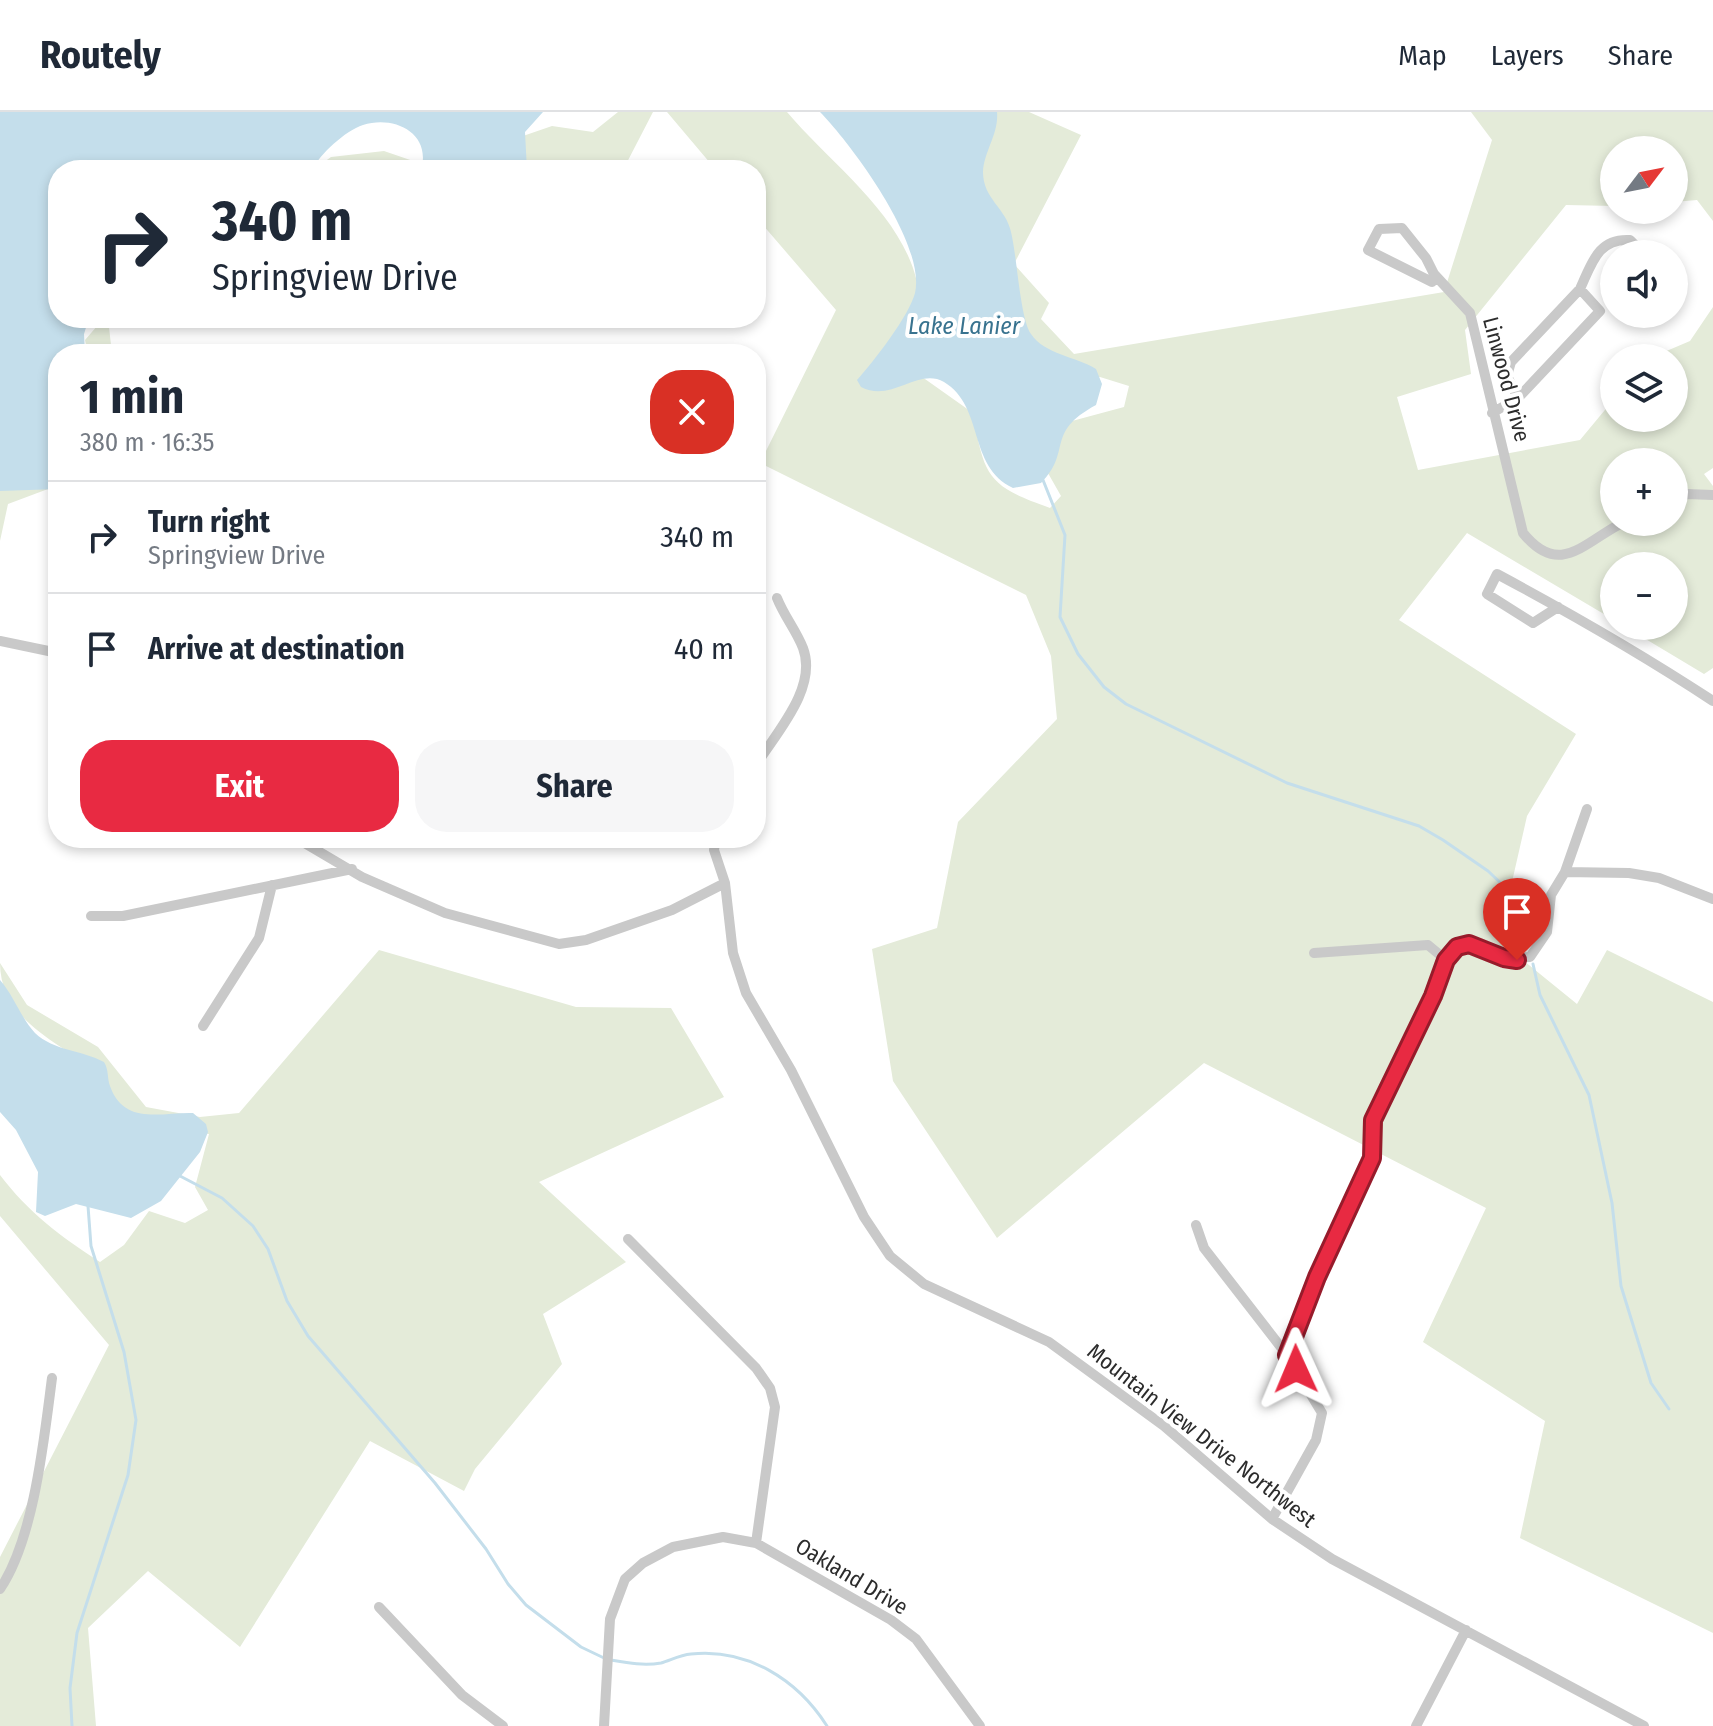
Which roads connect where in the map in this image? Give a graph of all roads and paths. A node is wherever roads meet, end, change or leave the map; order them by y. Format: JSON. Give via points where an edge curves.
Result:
{"nodes":[{"id":1,"x":1600,"y":249,"type":"edge"},
{"id":2,"x":1434,"y":274,"type":"junction"},
{"id":3,"x":1580,"y":289,"type":"junction"},
{"id":4,"x":1518,"y":398,"type":"junction"},
{"id":5,"x":1492,"y":413,"type":"junction"},
{"id":6,"x":1688,"y":494,"type":"edge"},
{"id":7,"x":1713,"y":495,"type":"edge"},
{"id":8,"x":1600,"y":534,"type":"edge"},
{"id":9,"x":777,"y":598,"type":"dead end"},
{"id":10,"x":1558,"y":607,"type":"junction"},
{"id":11,"x":0,"y":641,"type":"edge"},
{"id":12,"x":48,"y":651,"type":"edge"},
{"id":13,"x":1713,"y":701,"type":"edge"},
{"id":14,"x":766,"y":749,"type":"edge"},
{"id":15,"x":1587,"y":809,"type":"dead end"},
{"id":16,"x":314,"y":848,"type":"edge"},
{"id":17,"x":714,"y":848,"type":"edge"},
{"id":18,"x":352,"y":869,"type":"junction"},
{"id":19,"x":1565,"y":872,"type":"junction"},
{"id":20,"x":725,"y":883,"type":"junction"},
{"id":21,"x":272,"y":885,"type":"junction"},
{"id":22,"x":1713,"y":899,"type":"edge"},
{"id":23,"x":91,"y":916,"type":"dead end"},
{"id":24,"x":1314,"y":953,"type":"dead end"},
{"id":25,"x":1446,"y":960,"type":"junction"},
{"id":26,"x":203,"y":1026,"type":"dead end"},
{"id":27,"x":1196,"y":1225,"type":"dead end"},
{"id":28,"x":628,"y":1239,"type":"dead end"},
{"id":29,"x":1287,"y":1355,"type":"junction"},
{"id":30,"x":52,"y":1378,"type":"dead end"},
{"id":31,"x":1272,"y":1519,"type":"junction"},
{"id":32,"x":756,"y":1543,"type":"junction"},
{"id":33,"x":0,"y":1589,"type":"edge"},
{"id":34,"x":379,"y":1607,"type":"dead end"},
{"id":35,"x":1466,"y":1630,"type":"junction"},
{"id":36,"x":503,"y":1726,"type":"edge"},
{"id":37,"x":604,"y":1726,"type":"edge"},
{"id":38,"x":980,"y":1726,"type":"edge"},
{"id":39,"x":1416,"y":1726,"type":"edge"},
{"id":40,"x":1644,"y":1726,"type":"edge"}],
"edges":[{"from":1,"to":3,"type":"street"},
{"from":2,"to":2,"type":"street","name":"Linwood Drive","via":[[1402,228],[1379,229],[1368,250],[1432,282]]},
{"from":2,"to":5,"type":"street","name":"Linwood Drive","via":[[1470,313]]},
{"from":3,"to":4,"type":"street","via":[[1511,362],[1507,376]]},
{"from":3,"to":4,"type":"street","via":[[1600,311]]},
{"from":4,"to":5,"type":"street"},
{"from":5,"to":8,"type":"street","name":"Linwood Drive","via":[[1523,533],[1536,549],[1554,556],[1574,554]]},
{"from":6,"to":7,"type":"street"},
{"from":9,"to":14,"type":"street","via":[[804,651],[805,668],[794,706]]},
{"from":10,"to":10,"type":"street","via":[[1497,574],[1487,594],[1533,623]]},
{"from":10,"to":13,"type":"street"},
{"from":11,"to":12,"type":"street"},
{"from":15,"to":19,"type":"street"},
{"from":16,"to":18,"type":"street"},
{"from":17,"to":20,"type":"street","name":"Mountain View Drive Northwest"},
{"from":18,"to":20,"type":"street","via":[[445,913],[559,944],[672,910]]},
{"from":18,"to":21,"type":"street"},
{"from":19,"to":22,"type":"street","via":[[1644,875]]},
{"from":19,"to":25,"type":"street","via":[[1551,895],[1547,932],[1530,957],[1504,958],[1469,944],[1457,947]]},
{"from":20,"to":31,"type":"street","name":"Mountain View Drive Northwest","via":[[733,953],[746,993],[864,1217],[890,1256],[924,1284],[1049,1342],[1164,1426]]},
{"from":21,"to":23,"type":"street","via":[[123,916]]},
{"from":21,"to":26,"type":"street","via":[[259,938]]},
{"from":24,"to":25,"type":"street","via":[[1428,945]]},
{"from":25,"to":29,"type":"street","via":[[1373,1120],[1372,1158]]},
{"from":27,"to":29,"type":"street","via":[[1204,1248]]},
{"from":28,"to":32,"type":"street","via":[[770,1388],[775,1407]]},
{"from":29,"to":31,"type":"street","via":[[1322,1413],[1316,1440]]},
{"from":30,"to":33,"type":"street","via":[[24,1528]]},
{"from":31,"to":35,"type":"street","name":"Mountain View Drive Northwest","via":[[1332,1559]]},
{"from":32,"to":37,"type":"street","via":[[698,1539],[643,1563],[625,1579],[610,1619]]},
{"from":32,"to":38,"type":"street","name":"Oakland Drive","via":[[916,1639]]},
{"from":34,"to":36,"type":"street","via":[[450,1684]]},
{"from":35,"to":39,"type":"street"},
{"from":35,"to":40,"type":"street","name":"Mountain View Drive Northwest"}]}
